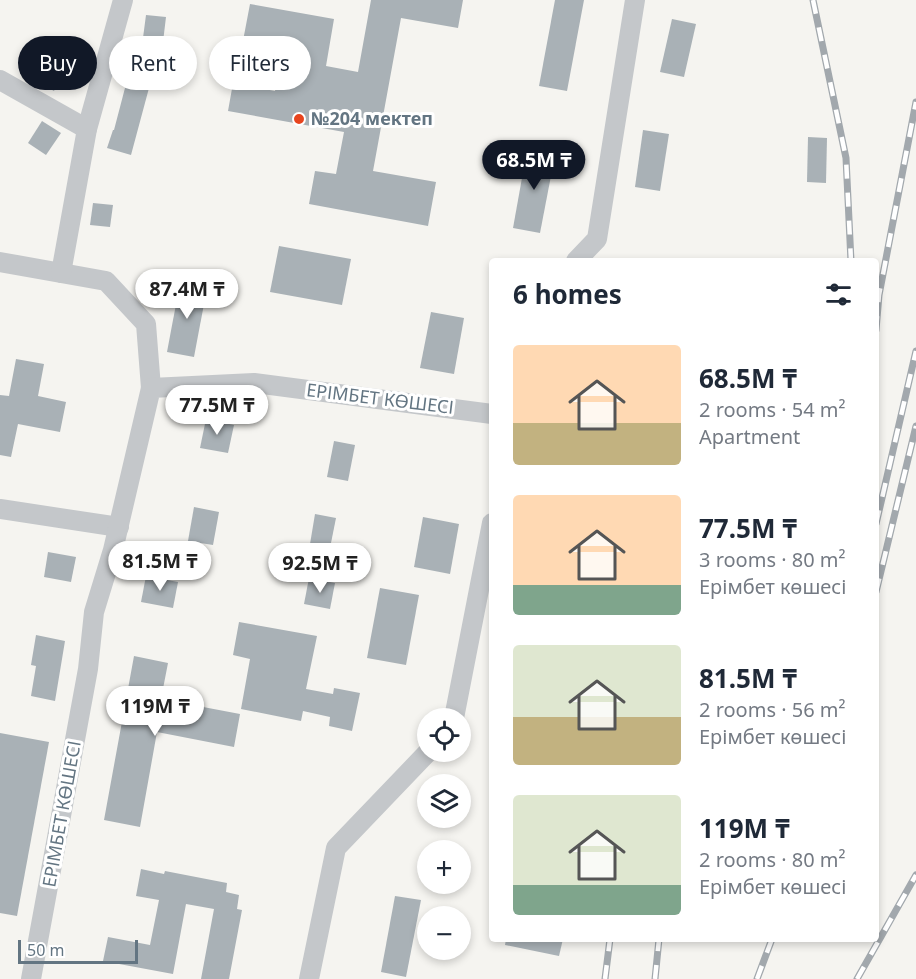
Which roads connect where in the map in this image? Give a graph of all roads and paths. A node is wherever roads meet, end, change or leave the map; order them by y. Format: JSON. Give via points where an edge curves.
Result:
{"nodes":[{"id":1,"x":123,"y":0,"type":"edge"},
{"id":2,"x":635,"y":0,"type":"edge"},
{"id":3,"x":0,"y":80,"type":"edge"},
{"id":4,"x":87,"y":129,"type":"junction"},
{"id":5,"x":579,"y":258,"type":"edge"},
{"id":6,"x":0,"y":262,"type":"edge"},
{"id":7,"x":61,"y":273,"type":"junction"},
{"id":8,"x":151,"y":388,"type":"junction"},
{"id":9,"x":489,"y":414,"type":"edge"},
{"id":10,"x":0,"y":509,"type":"edge"},
{"id":11,"x":119,"y":527,"type":"junction"},
{"id":12,"x":489,"y":538,"type":"edge"},
{"id":13,"x":456,"y":708,"type":"edge"},
{"id":14,"x":418,"y":762,"type":"edge"},
{"id":15,"x":31,"y":979,"type":"edge"},
{"id":16,"x":309,"y":979,"type":"edge"}],
"edges":[{"from":1,"to":4,"type":"street"},
{"from":2,"to":5,"type":"street","via":[[597,238]]},
{"from":3,"to":4,"type":"street"},
{"from":4,"to":7,"type":"street"},
{"from":6,"to":7,"type":"street"},
{"from":7,"to":8,"type":"street","via":[[106,280],[146,324]]},
{"from":8,"to":9,"type":"street","name":"ЕРІМБЕТ КӨШЕСІ","via":[[254,383]]},
{"from":8,"to":11,"type":"street","name":"ЕРІМБЕТ КӨШЕСІ"},
{"from":10,"to":11,"type":"street"},
{"from":11,"to":15,"type":"street","name":"ЕРІМБЕТ КӨШЕСІ","via":[[94,612],[88,669]]},
{"from":12,"to":13,"type":"street"},
{"from":14,"to":16,"type":"street","via":[[336,848]]}]}
